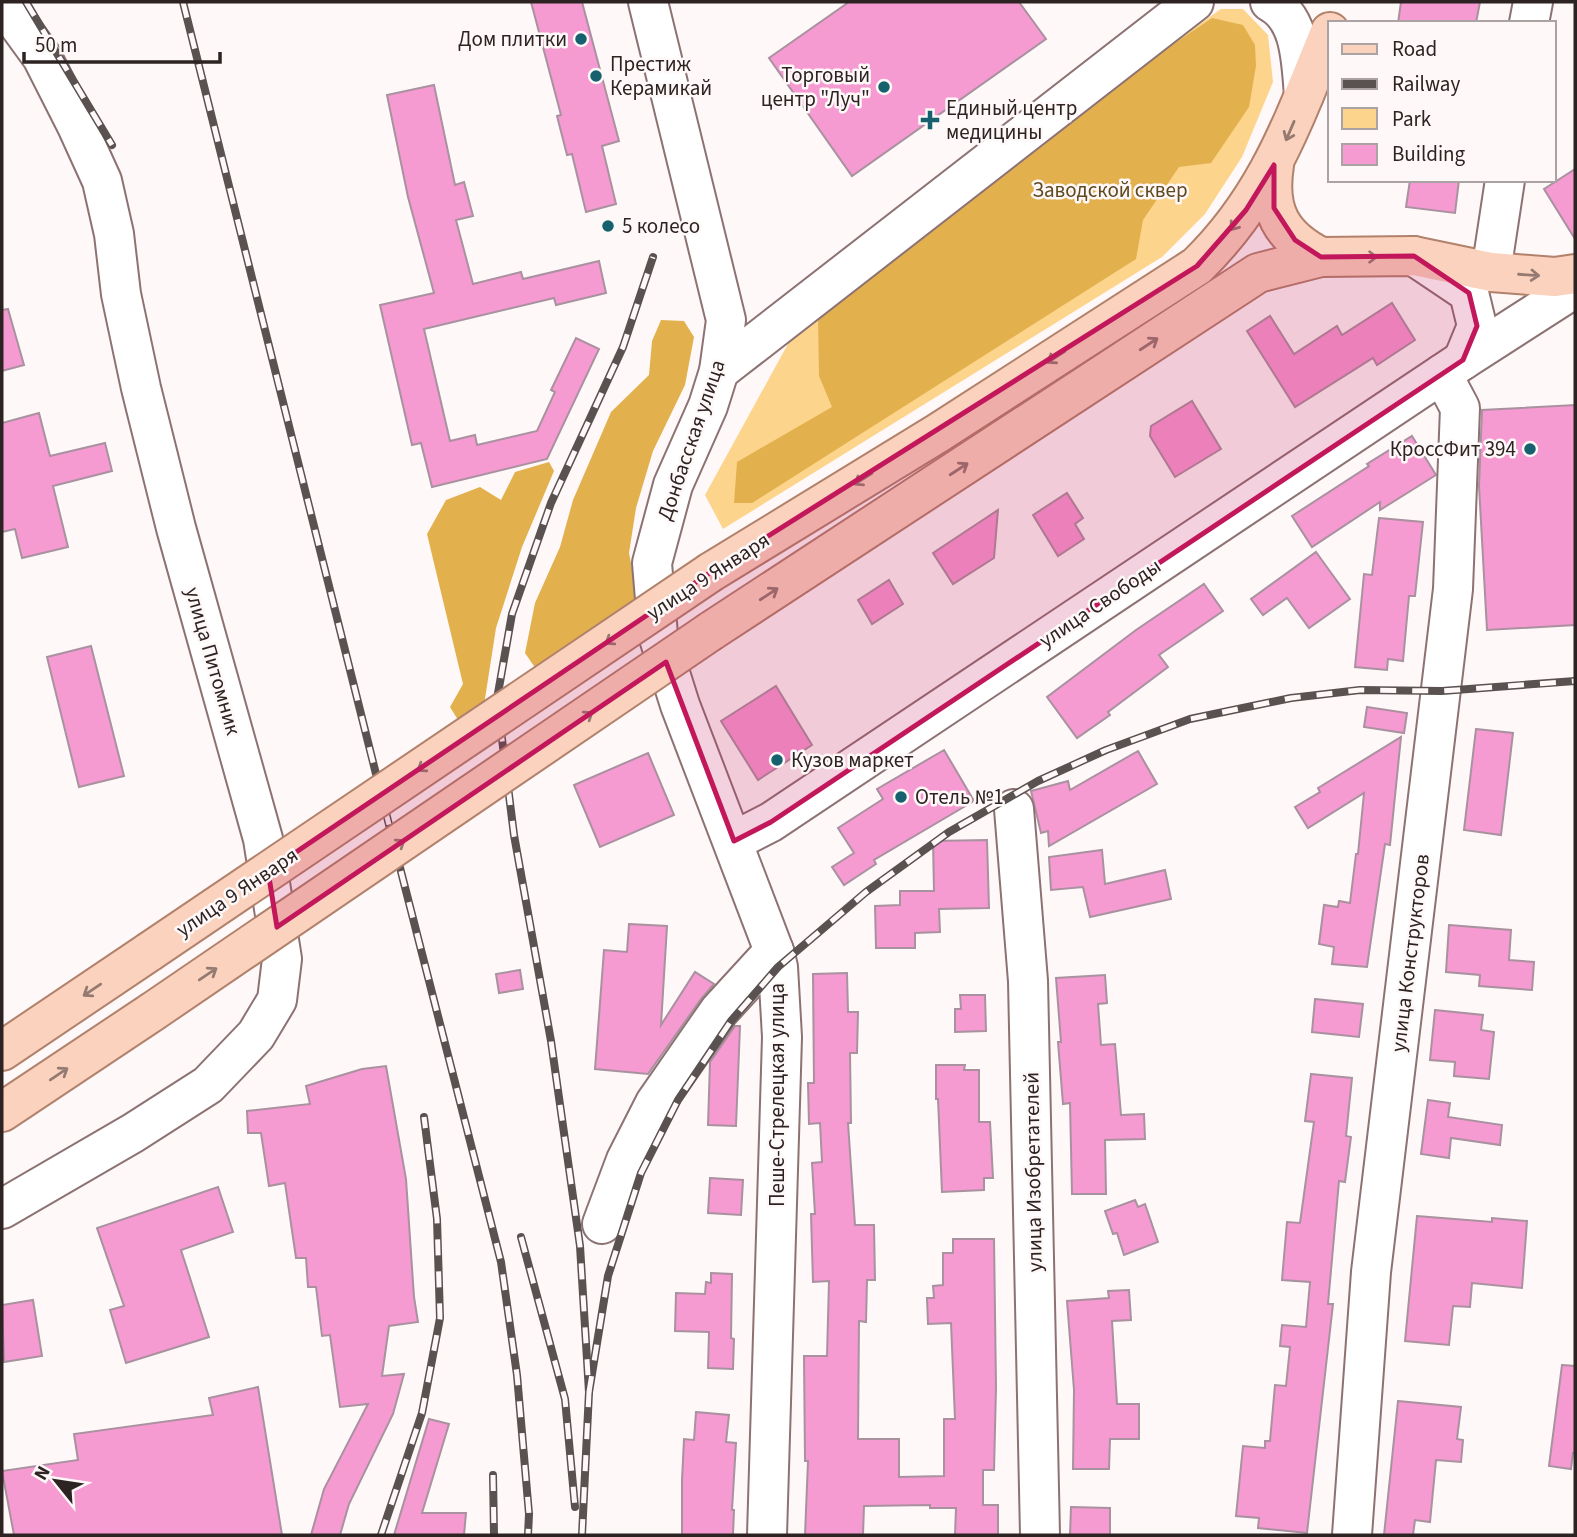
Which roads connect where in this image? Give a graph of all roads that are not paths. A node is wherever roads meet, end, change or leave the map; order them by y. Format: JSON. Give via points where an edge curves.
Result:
{"nodes":[{"id":1,"x":2,"y":2,"type":"edge"},
{"id":2,"x":648,"y":2,"type":"edge"},
{"id":3,"x":1194,"y":2,"type":"edge"},
{"id":4,"x":1270,"y":2,"type":"edge"},
{"id":5,"x":1343,"y":2,"type":"edge"},
{"id":6,"x":1532,"y":2,"type":"edge"},
{"id":7,"x":1335,"y":21,"type":"edge"},
{"id":8,"x":1529,"y":21,"type":"edge"},
{"id":9,"x":1328,"y":37,"type":"edge"},
{"id":10,"x":1304,"y":95,"type":"junction"},
{"id":11,"x":1274,"y":165,"type":"junction"},
{"id":12,"x":1505,"y":182,"type":"edge"},
{"id":13,"x":1414,"y":256,"type":"junction"},
{"id":14,"x":1321,"y":257,"type":"junction"},
{"id":15,"x":1491,"y":272,"type":"junction"},
{"id":16,"x":1575,"y":274,"type":"edge"},
{"id":17,"x":1575,"y":288,"type":"edge"},
{"id":18,"x":1453,"y":367,"type":"junction"},
{"id":19,"x":719,"y":371,"type":"junction"},
{"id":20,"x":658,"y":635,"type":"joint"},
{"id":21,"x":1014,"y":809,"type":"dead end"},
{"id":22,"x":733,"y":841,"type":"junction"},
{"id":23,"x":774,"y":951,"type":"junction"},
{"id":24,"x":2,"y":1051,"type":"edge"},
{"id":25,"x":2,"y":1112,"type":"edge"},
{"id":26,"x":2,"y":1209,"type":"edge"},
{"id":27,"x":602,"y":1224,"type":"dead end"},
{"id":28,"x":767,"y":1535,"type":"edge"},
{"id":29,"x":1040,"y":1535,"type":"edge"},
{"id":30,"x":1352,"y":1535,"type":"edge"}],
"edges":[{"from":1,"to":26,"type":"street","name":"улица Питомник","via":[[42,57],[102,181],[141,388],[263,839],[282,959],[277,1000],[256,1035],[208,1085]]},
{"from":2,"to":19,"type":"street","name":"Донбасская улица","via":[[726,320]]},
{"from":3,"to":19,"type":"street"},
{"from":4,"to":10,"type":"street","via":[[1294,31]]},
{"from":5,"to":7,"type":"main road"},
{"from":6,"to":8,"type":"street"},
{"from":9,"to":10,"type":"main road","name":"улица 9 Января"},
{"from":10,"to":11,"type":"main road","name":"улица 9 Января","one_way":true},
{"from":11,"to":14,"type":"main road","via":[[1272,195],[1278,221],[1295,240]]},
{"from":11,"to":24,"type":"main road","name":"улица 9 Января","one_way":true,"bridge":true,"via":[[1246,210],[1197,266],[711,572]]},
{"from":12,"to":15,"type":"street"},
{"from":14,"to":13,"type":"main road","one_way":true},
{"from":13,"to":15,"type":"main road"},
{"from":13,"to":18,"type":"street","via":[[1469,293],[1477,326]]},
{"from":25,"to":14,"type":"main road","one_way":true,"bridge":true,"via":[[712,631],[1258,273]]},
{"from":15,"to":16,"type":"main road","one_way":true},
{"from":17,"to":18,"type":"street","name":"улица Свободы"},
{"from":18,"to":22,"type":"street","name":"улица Свободы","via":[[771,822]]},
{"from":18,"to":30,"type":"street","name":"улица Конструкторов","via":[[1460,408],[1453,589],[1371,1272]]},
{"from":19,"to":20,"type":"street","name":"Донбасская улица","via":[[673,485],[652,563]]},
{"from":20,"to":22,"type":"street","name":"Пеше-Стрелецкая улица"},
{"from":21,"to":29,"type":"street","name":"улица Изобретателей","via":[[1028,981]]},
{"from":22,"to":23,"type":"street","name":"Пеше-Стрелецкая улица"},
{"from":23,"to":27,"type":"street","via":[[719,1011],[655,1103],[625,1160]]},
{"from":23,"to":28,"type":"street","name":"Пеше-Стрелецкая улица","via":[[782,1037]]}]}
